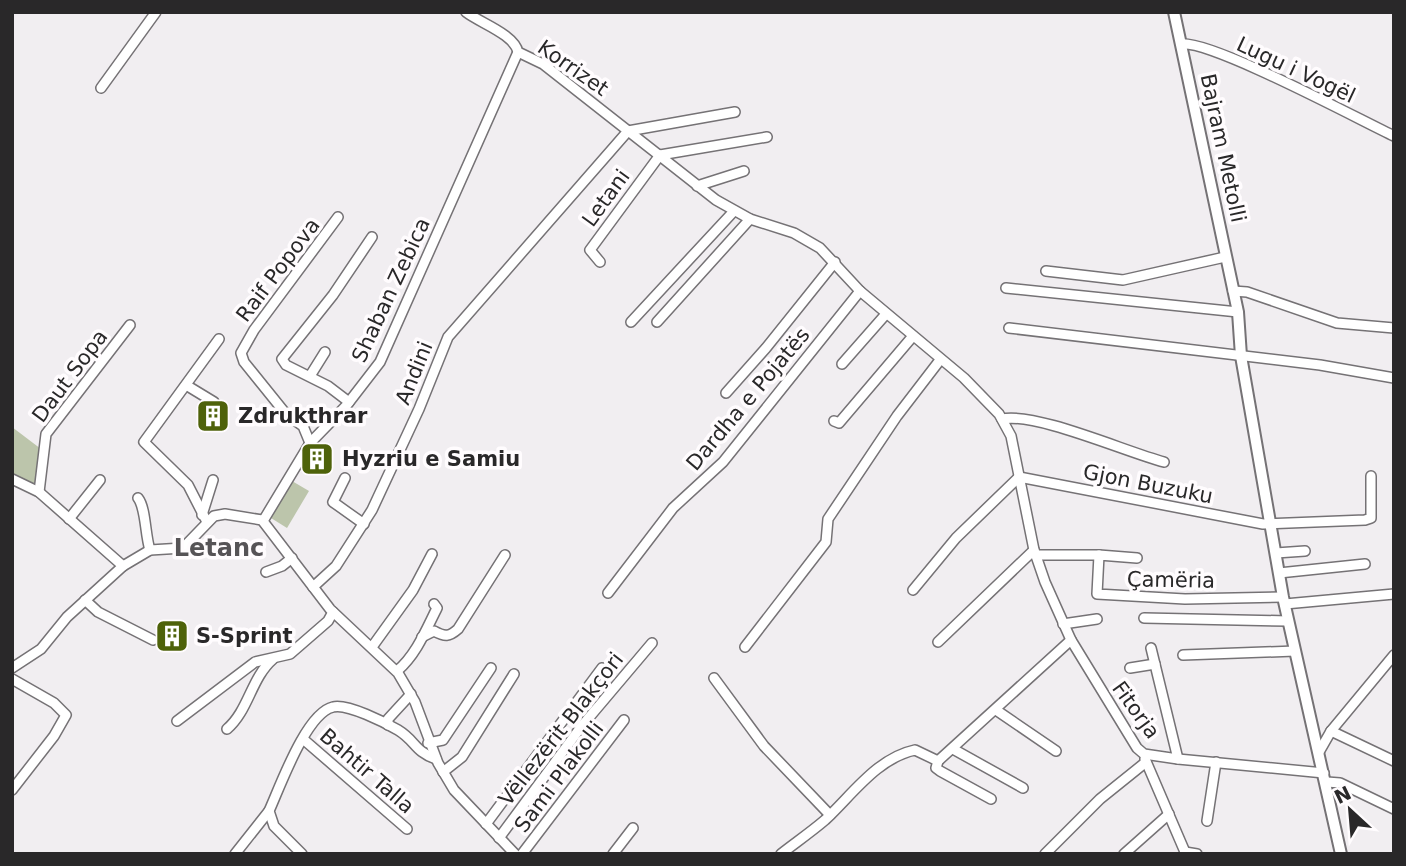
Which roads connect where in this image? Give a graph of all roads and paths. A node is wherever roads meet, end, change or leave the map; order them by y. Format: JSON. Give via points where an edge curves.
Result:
{"nodes":[{"id":1,"x":156,"y":12,"type":"edge"},
{"id":2,"x":466,"y":12,"type":"edge"},
{"id":3,"x":1174,"y":12,"type":"edge"},
{"id":4,"x":1181,"y":44,"type":"junction"},
{"id":5,"x":518,"y":52,"type":"junction"},
{"id":6,"x":101,"y":88,"type":"dead end"},
{"id":7,"x":735,"y":112,"type":"dead end"},
{"id":8,"x":628,"y":131,"type":"junction"},
{"id":9,"x":1394,"y":136,"type":"edge"},
{"id":10,"x":766,"y":137,"type":"dead end"},
{"id":11,"x":660,"y":155,"type":"junction"},
{"id":12,"x":744,"y":171,"type":"dead end"},
{"id":13,"x":697,"y":186,"type":"junction"},
{"id":14,"x":734,"y":211,"type":"junction"},
{"id":15,"x":338,"y":217,"type":"dead end"},
{"id":16,"x":750,"y":219,"type":"junction"},
{"id":17,"x":372,"y":237,"type":"dead end"},
{"id":18,"x":1226,"y":257,"type":"junction"},
{"id":19,"x":600,"y":262,"type":"dead end"},
{"id":20,"x":835,"y":262,"type":"junction"},
{"id":21,"x":1046,"y":271,"type":"dead end"},
{"id":22,"x":1006,"y":288,"type":"dead end"},
{"id":23,"x":1233,"y":291,"type":"junction"},
{"id":24,"x":860,"y":292,"type":"junction"},
{"id":25,"x":1238,"y":312,"type":"junction"},
{"id":26,"x":886,"y":314,"type":"junction"},
{"id":27,"x":631,"y":322,"type":"dead end"},
{"id":28,"x":657,"y":322,"type":"dead end"},
{"id":29,"x":130,"y":325,"type":"dead end"},
{"id":30,"x":1009,"y":328,"type":"dead end"},
{"id":31,"x":1394,"y":328,"type":"edge"},
{"id":32,"x":913,"y":336,"type":"junction"},
{"id":33,"x":219,"y":339,"type":"dead end"},
{"id":34,"x":325,"y":352,"type":"dead end"},
{"id":35,"x":1241,"y":356,"type":"junction"},
{"id":36,"x":940,"y":360,"type":"junction"},
{"id":37,"x":842,"y":364,"type":"dead end"},
{"id":38,"x":310,"y":376,"type":"junction"},
{"id":39,"x":1394,"y":378,"type":"edge"},
{"id":40,"x":186,"y":385,"type":"junction"},
{"id":41,"x":726,"y":393,"type":"dead end"},
{"id":42,"x":214,"y":402,"type":"dead end"},
{"id":43,"x":349,"y":402,"type":"junction"},
{"id":44,"x":1002,"y":419,"type":"junction"},
{"id":45,"x":834,"y":421,"type":"dead end"},
{"id":46,"x":310,"y":443,"type":"junction"},
{"id":47,"x":1164,"y":462,"type":"dead end"},
{"id":48,"x":1019,"y":477,"type":"junction"},
{"id":49,"x":1371,"y":477,"type":"dead end"},
{"id":50,"x":345,"y":478,"type":"dead end"},
{"id":51,"x":12,"y":479,"type":"edge"},
{"id":52,"x":100,"y":480,"type":"dead end"},
{"id":53,"x":213,"y":480,"type":"dead end"},
{"id":54,"x":39,"y":492,"type":"junction"},
{"id":55,"x":138,"y":498,"type":"dead end"},
{"id":56,"x":69,"y":519,"type":"junction"},
{"id":57,"x":204,"y":519,"type":"junction"},
{"id":58,"x":263,"y":521,"type":"junction"},
{"id":59,"x":1270,"y":523,"type":"junction"},
{"id":60,"x":364,"y":524,"type":"junction"},
{"id":61,"x":150,"y":550,"type":"junction"},
{"id":62,"x":1305,"y":551,"type":"dead end"},
{"id":63,"x":1035,"y":553,"type":"junction"},
{"id":64,"x":1276,"y":553,"type":"junction"},
{"id":65,"x":432,"y":554,"type":"dead end"},
{"id":66,"x":505,"y":555,"type":"dead end"},
{"id":67,"x":1098,"y":555,"type":"junction"},
{"id":68,"x":292,"y":558,"type":"junction"},
{"id":69,"x":1138,"y":558,"type":"dead end"},
{"id":70,"x":1365,"y":564,"type":"dead end"},
{"id":71,"x":119,"y":569,"type":"junction"},
{"id":72,"x":266,"y":572,"type":"dead end"},
{"id":73,"x":1279,"y":573,"type":"junction"},
{"id":74,"x":313,"y":587,"type":"junction"},
{"id":75,"x":913,"y":590,"type":"dead end"},
{"id":76,"x":608,"y":593,"type":"dead end"},
{"id":77,"x":1394,"y":594,"type":"edge"},
{"id":78,"x":85,"y":600,"type":"junction"},
{"id":79,"x":1284,"y":601,"type":"junction"},
{"id":80,"x":434,"y":604,"type":"dead end"},
{"id":81,"x":333,"y":612,"type":"junction"},
{"id":82,"x":1143,"y":618,"type":"dead end"},
{"id":83,"x":1097,"y":619,"type":"dead end"},
{"id":84,"x":1288,"y":621,"type":"junction"},
{"id":85,"x":1063,"y":624,"type":"junction"},
{"id":86,"x":422,"y":637,"type":"junction"},
{"id":87,"x":153,"y":640,"type":"dead end"},
{"id":88,"x":1071,"y":640,"type":"junction"},
{"id":89,"x":939,"y":642,"type":"dead end"},
{"id":90,"x":652,"y":643,"type":"dead end"},
{"id":91,"x":372,"y":647,"type":"junction"},
{"id":92,"x":745,"y":647,"type":"dead end"},
{"id":93,"x":1151,"y":648,"type":"dead end"},
{"id":94,"x":1296,"y":651,"type":"junction"},
{"id":95,"x":1394,"y":654,"type":"edge"},
{"id":96,"x":1183,"y":655,"type":"dead end"},
{"id":97,"x":273,"y":659,"type":"junction"},
{"id":98,"x":1155,"y":664,"type":"junction"},
{"id":99,"x":13,"y":667,"type":"edge"},
{"id":100,"x":491,"y":668,"type":"dead end"},
{"id":101,"x":602,"y":668,"type":"dead end"},
{"id":102,"x":1130,"y":668,"type":"dead end"},
{"id":103,"x":397,"y":671,"type":"junction"},
{"id":104,"x":514,"y":674,"type":"dead end"},
{"id":105,"x":714,"y":678,"type":"dead end"},
{"id":106,"x":12,"y":679,"type":"edge"},
{"id":107,"x":411,"y":694,"type":"junction"},
{"id":108,"x":68,"y":708,"type":"dead end"},
{"id":109,"x":996,"y":710,"type":"junction"},
{"id":110,"x":177,"y":720,"type":"dead end"},
{"id":111,"x":624,"y":720,"type":"dead end"},
{"id":112,"x":388,"y":725,"type":"junction"},
{"id":113,"x":227,"y":729,"type":"dead end"},
{"id":114,"x":1331,"y":731,"type":"junction"},
{"id":115,"x":303,"y":739,"type":"junction"},
{"id":116,"x":428,"y":743,"type":"junction"},
{"id":117,"x":953,"y":749,"type":"junction"},
{"id":118,"x":1056,"y":751,"type":"dead end"},
{"id":119,"x":1319,"y":752,"type":"junction"},
{"id":120,"x":1145,"y":758,"type":"junction"},
{"id":121,"x":436,"y":759,"type":"junction"},
{"id":122,"x":1178,"y":759,"type":"junction"},
{"id":123,"x":938,"y":761,"type":"junction"},
{"id":124,"x":1394,"y":761,"type":"edge"},
{"id":125,"x":1216,"y":762,"type":"junction"},
{"id":126,"x":443,"y":772,"type":"junction"},
{"id":127,"x":1326,"y":778,"type":"junction"},
{"id":128,"x":1023,"y":788,"type":"dead end"},
{"id":129,"x":12,"y":790,"type":"edge"},
{"id":130,"x":991,"y":799,"type":"dead end"},
{"id":131,"x":1394,"y":809,"type":"edge"},
{"id":132,"x":269,"y":811,"type":"junction"},
{"id":133,"x":1169,"y":814,"type":"junction"},
{"id":134,"x":830,"y":815,"type":"junction"},
{"id":135,"x":1207,"y":821,"type":"dead end"},
{"id":136,"x":486,"y":824,"type":"junction"},
{"id":137,"x":633,"y":828,"type":"dead end"},
{"id":138,"x":407,"y":829,"type":"dead end"},
{"id":139,"x":499,"y":838,"type":"junction"},
{"id":140,"x":1184,"y":853,"type":"edge"},
{"id":141,"x":235,"y":854,"type":"edge"},
{"id":142,"x":302,"y":854,"type":"edge"},
{"id":143,"x":515,"y":854,"type":"edge"},
{"id":144,"x":522,"y":854,"type":"edge"},
{"id":145,"x":613,"y":854,"type":"edge"},
{"id":146,"x":781,"y":854,"type":"edge"},
{"id":147,"x":1045,"y":854,"type":"edge"},
{"id":148,"x":1125,"y":854,"type":"edge"},
{"id":149,"x":1197,"y":854,"type":"edge"},
{"id":150,"x":1341,"y":854,"type":"edge"}],
"edges":[{"from":1,"to":6,"type":"street"},
{"from":2,"to":5,"type":"street","name":"Korrizet","via":[[508,39]]},
{"from":3,"to":4,"type":"main road","name":"Bajram Metolli"},
{"from":4,"to":9,"type":"street","name":"Lugu i Vogël","via":[[1196,44],[1275,78]]},
{"from":4,"to":18,"type":"main road","name":"Bajram Metolli"},
{"from":5,"to":8,"type":"street","name":"Korrizet","via":[[543,64]]},
{"from":5,"to":43,"type":"street","name":"Shaban Zebica","via":[[387,348]]},
{"from":7,"to":8,"type":"street"},
{"from":8,"to":11,"type":"street","name":"Korrizet"},
{"from":8,"to":60,"type":"street","name":"Andini","via":[[448,337],[402,448]]},
{"from":10,"to":11,"type":"street"},
{"from":11,"to":13,"type":"street","name":"Korrizet"},
{"from":11,"to":19,"type":"street","name":"Letani","via":[[590,250]]},
{"from":12,"to":13,"type":"street"},
{"from":13,"to":14,"type":"street","name":"Korrizet"},
{"from":14,"to":16,"type":"street","name":"Korrizet"},
{"from":14,"to":27,"type":"street"},
{"from":15,"to":46,"type":"street","name":"Raif Popova","via":[[241,353],[286,414],[303,426]]},
{"from":16,"to":20,"type":"street","name":"Korrizet","via":[[794,233]]},
{"from":16,"to":28,"type":"street"},
{"from":17,"to":38,"type":"street","via":[[282,359]]},
{"from":18,"to":21,"type":"street","via":[[1122,280]]},
{"from":18,"to":23,"type":"main road","name":"Bajram Metolli"},
{"from":20,"to":24,"type":"street","name":"Korrizet"},
{"from":20,"to":41,"type":"street"},
{"from":22,"to":25,"type":"street"},
{"from":23,"to":25,"type":"main road","name":"Bajram Metolli"},
{"from":23,"to":31,"type":"street","via":[[1337,323]]},
{"from":24,"to":26,"type":"street","name":"Fitorja"},
{"from":24,"to":76,"type":"street","name":"Dardha e Pojatës","via":[[723,462],[673,508]]},
{"from":25,"to":35,"type":"main road","name":"Bajram Metolli"},
{"from":26,"to":32,"type":"street","name":"Fitorja"},
{"from":26,"to":37,"type":"street"},
{"from":29,"to":54,"type":"street","name":"Daut Sopa","via":[[46,434]]},
{"from":30,"to":35,"type":"street"},
{"from":32,"to":36,"type":"street","name":"Fitorja"},
{"from":32,"to":45,"type":"street","via":[[839,422]]},
{"from":33,"to":40,"type":"street"},
{"from":34,"to":38,"type":"street"},
{"from":35,"to":39,"type":"street"},
{"from":35,"to":59,"type":"main road","name":"Bajram Metolli"},
{"from":36,"to":44,"type":"street","name":"Fitorja","via":[[982,395]]},
{"from":36,"to":92,"type":"street","via":[[828,519],[826,542]]},
{"from":38,"to":43,"type":"street"},
{"from":40,"to":42,"type":"street"},
{"from":40,"to":57,"type":"street","via":[[145,442],[188,485]]},
{"from":43,"to":46,"type":"street","name":"Shaban Zebica"},
{"from":44,"to":47,"type":"street","via":[[1044,425]]},
{"from":44,"to":48,"type":"street","name":"Fitorja","via":[[1011,436]]},
{"from":46,"to":58,"type":"street","name":"Shaban Zebica"},
{"from":48,"to":59,"type":"street","name":"Gjon Buzuku"},
{"from":48,"to":63,"type":"street","name":"Fitorja"},
{"from":48,"to":75,"type":"street"},
{"from":49,"to":59,"type":"street","name":"Gjon Buzuku","via":[[1371,518]]},
{"from":50,"to":60,"type":"street","via":[[333,502]]},
{"from":51,"to":54,"type":"street"},
{"from":52,"to":56,"type":"street"},
{"from":53,"to":57,"type":"street"},
{"from":54,"to":56,"type":"street"},
{"from":55,"to":61,"type":"street","via":[[143,503]]},
{"from":56,"to":71,"type":"street"},
{"from":57,"to":58,"type":"street","via":[[225,514]]},
{"from":57,"to":61,"type":"street","via":[[183,548]]},
{"from":58,"to":68,"type":"street","name":"Sami Plakolli"},
{"from":59,"to":64,"type":"main road","name":"Bajram Metolli"},
{"from":60,"to":74,"type":"street","name":"Andini","via":[[336,566]]},
{"from":61,"to":71,"type":"street"},
{"from":62,"to":64,"type":"street"},
{"from":63,"to":67,"type":"street","name":"Çamëria"},
{"from":63,"to":85,"type":"street","name":"Fitorja"},
{"from":63,"to":89,"type":"street"},
{"from":64,"to":73,"type":"main road","name":"Bajram Metolli"},
{"from":65,"to":91,"type":"street","via":[[413,590]]},
{"from":66,"to":86,"type":"street","via":[[458,629],[449,636],[434,631]]},
{"from":67,"to":69,"type":"street","name":"Çamëria"},
{"from":67,"to":79,"type":"street","name":"Çamëria","via":[[1100,595]]},
{"from":68,"to":72,"type":"street"},
{"from":68,"to":74,"type":"street","name":"Sami Plakolli"},
{"from":70,"to":73,"type":"street"},
{"from":71,"to":78,"type":"street"},
{"from":73,"to":79,"type":"main road","name":"Bajram Metolli"},
{"from":74,"to":81,"type":"street","name":"Sami Plakolli"},
{"from":77,"to":79,"type":"street"},
{"from":78,"to":87,"type":"street","via":[[98,612]]},
{"from":78,"to":99,"type":"street","via":[[41,649]]},
{"from":79,"to":84,"type":"main road","name":"Bajram Metolli"},
{"from":80,"to":86,"type":"street","via":[[437,608]]},
{"from":81,"to":91,"type":"street","name":"Sami Plakolli"},
{"from":81,"to":97,"type":"street","via":[[289,654]]},
{"from":82,"to":84,"type":"street"},
{"from":83,"to":85,"type":"street"},
{"from":84,"to":94,"type":"main road","name":"Bajram Metolli"},
{"from":85,"to":88,"type":"street","name":"Fitorja"},
{"from":86,"to":103,"type":"street"},
{"from":88,"to":109,"type":"street"},
{"from":88,"to":120,"type":"street","name":"Fitorja"},
{"from":90,"to":139,"type":"street","name":"Vëllezërit Blakçori","via":[[581,727]]},
{"from":91,"to":103,"type":"street","name":"Sami Plakolli"},
{"from":93,"to":98,"type":"street"},
{"from":94,"to":96,"type":"street"},
{"from":94,"to":119,"type":"main road","name":"Bajram Metolli"},
{"from":95,"to":114,"type":"street"},
{"from":97,"to":110,"type":"street","via":[[255,662]]},
{"from":97,"to":113,"type":"street"},
{"from":98,"to":102,"type":"street"},
{"from":98,"to":122,"type":"street"},
{"from":99,"to":108,"type":"street"},
{"from":100,"to":116,"type":"street","via":[[443,740]]},
{"from":101,"to":136,"type":"street"},
{"from":103,"to":107,"type":"street","name":"Sami Plakolli"},
{"from":104,"to":126,"type":"street","via":[[462,757]]},
{"from":105,"to":134,"type":"street","via":[[764,746]]},
{"from":106,"to":129,"type":"street","via":[[54,702],[66,716]]},
{"from":107,"to":112,"type":"street","via":[[388,719]]},
{"from":107,"to":116,"type":"street","name":"Sami Plakolli"},
{"from":109,"to":117,"type":"street"},
{"from":109,"to":118,"type":"street"},
{"from":111,"to":144,"type":"street","name":"Sami Plakolli"},
{"from":112,"to":115,"type":"street","via":[[344,707],[332,707],[316,718]]},
{"from":112,"to":121,"type":"street","via":[[404,734],[420,754]]},
{"from":114,"to":119,"type":"street"},
{"from":114,"to":124,"type":"street"},
{"from":115,"to":132,"type":"street"},
{"from":115,"to":138,"type":"street","name":"Bahtir Talla"},
{"from":116,"to":121,"type":"street","name":"Sami Plakolli"},
{"from":117,"to":123,"type":"street"},
{"from":117,"to":128,"type":"street"},
{"from":119,"to":127,"type":"main road","name":"Bajram Metolli"},
{"from":120,"to":122,"type":"street","name":"Fitorja"},
{"from":120,"to":133,"type":"street"},
{"from":120,"to":147,"type":"street"},
{"from":121,"to":126,"type":"street","name":"Sami Plakolli"},
{"from":122,"to":125,"type":"street","name":"Fitorja"},
{"from":123,"to":130,"type":"street","via":[[940,771]]},
{"from":123,"to":134,"type":"street","via":[[915,750],[897,757],[868,776]]},
{"from":125,"to":127,"type":"street","name":"Fitorja"},
{"from":125,"to":135,"type":"street"},
{"from":126,"to":136,"type":"street","name":"Sami Plakolli"},
{"from":127,"to":131,"type":"street","name":"Fitorja"},
{"from":127,"to":150,"type":"main road","name":"Bajram Metolli"},
{"from":132,"to":141,"type":"street"},
{"from":132,"to":142,"type":"street","via":[[274,826]]},
{"from":133,"to":140,"type":"street"},
{"from":133,"to":148,"type":"street"},
{"from":134,"to":146,"type":"street"},
{"from":136,"to":139,"type":"street","name":"Sami Plakolli"},
{"from":137,"to":145,"type":"street"},
{"from":139,"to":143,"type":"street","name":"Sami Plakolli"},
{"from":140,"to":149,"type":"street"}]}
